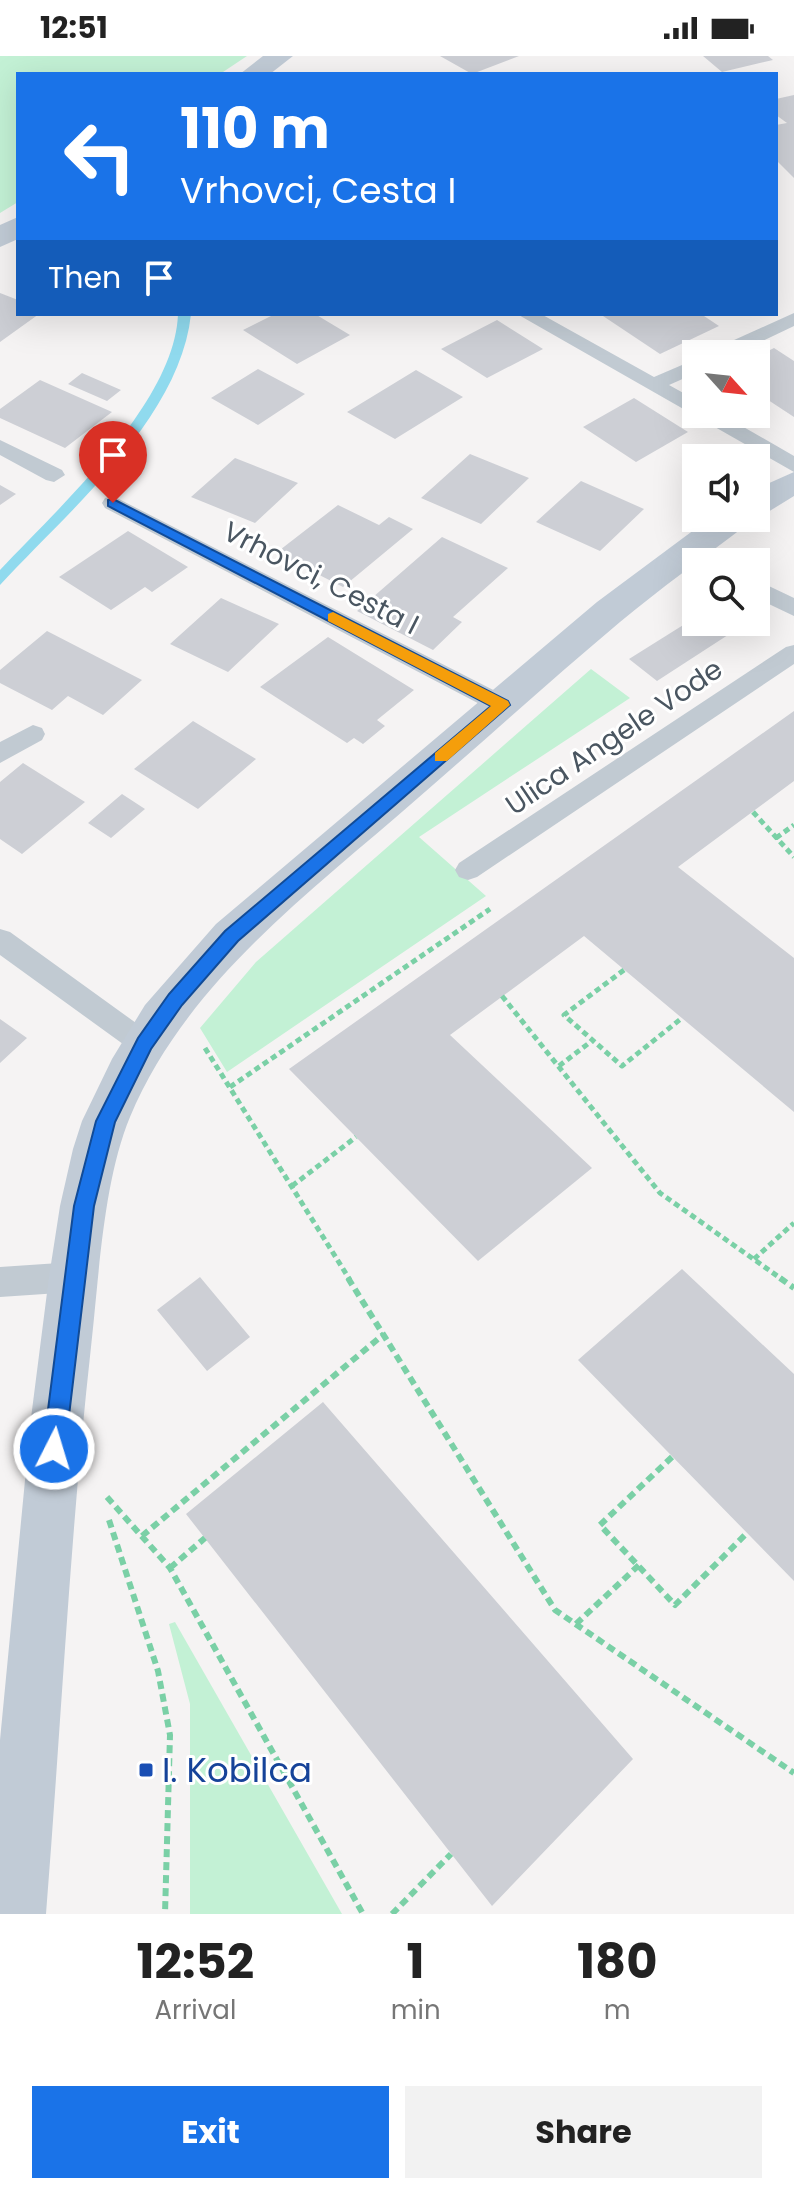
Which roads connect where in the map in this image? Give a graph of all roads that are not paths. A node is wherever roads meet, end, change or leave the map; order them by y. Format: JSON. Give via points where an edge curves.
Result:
{"nodes":[{"id":1,"x":280,"y":56,"type":"edge"},
{"id":2,"x":256,"y":72,"type":"edge"},
{"id":3,"x":531,"y":316,"type":"edge"},
{"id":4,"x":794,"y":319,"type":"edge"},
{"id":5,"x":749,"y":340,"type":"edge"},
{"id":6,"x":682,"y":371,"type":"edge"},
{"id":7,"x":655,"y":384,"type":"junction"},
{"id":8,"x":682,"y":400,"type":"edge"},
{"id":9,"x":730,"y":428,"type":"edge"},
{"id":10,"x":0,"y":446,"type":"edge"},
{"id":11,"x":794,"y":465,"type":"edge"},
{"id":12,"x":54,"y":475,"type":"dead end"},
{"id":13,"x":794,"y":482,"type":"edge"},
{"id":14,"x":770,"y":496,"type":"edge"},
{"id":15,"x":113,"y":503,"type":"dead end"},
{"id":16,"x":720,"y":532,"type":"edge"},
{"id":17,"x":705,"y":548,"type":"edge"},
{"id":18,"x":682,"y":565,"type":"edge"},
{"id":19,"x":770,"y":595,"type":"edge"},
{"id":20,"x":794,"y":608,"type":"edge"},
{"id":21,"x":794,"y":653,"type":"edge"},
{"id":22,"x":502,"y":705,"type":"junction"},
{"id":23,"x":33,"y":734,"type":"dead end"},
{"id":24,"x":0,"y":754,"type":"edge"},
{"id":25,"x":468,"y":870,"type":"dead end"},
{"id":26,"x":0,"y":940,"type":"edge"},
{"id":27,"x":144,"y":1044,"type":"junction"},
{"id":28,"x":74,"y":1277,"type":"junction"},
{"id":29,"x":0,"y":1282,"type":"edge"},
{"id":30,"x":15,"y":1914,"type":"edge"}],
"edges":[{"from":1,"to":2,"type":"street"},
{"from":3,"to":7,"type":"lane"},
{"from":4,"to":5,"type":"lane"},
{"from":6,"to":7,"type":"lane"},
{"from":7,"to":8,"type":"lane"},
{"from":9,"to":11,"type":"lane"},
{"from":10,"to":12,"type":"lane"},
{"from":13,"to":14,"type":"street"},
{"from":15,"to":22,"type":"lane","name":"Vrhovci, Cesta I"},
{"from":16,"to":17,"type":"street"},
{"from":18,"to":22,"type":"street","via":[[610,611]]},
{"from":19,"to":20,"type":"lane"},
{"from":21,"to":25,"type":"lane","name":"Ulica Angele Vode"},
{"from":22,"to":27,"type":"street","via":[[231,936]]},
{"from":23,"to":24,"type":"lane"},
{"from":26,"to":27,"type":"lane"},
{"from":27,"to":28,"type":"street","via":[[101,1135]]},
{"from":28,"to":29,"type":"lane"},
{"from":28,"to":30,"type":"street"}]}
